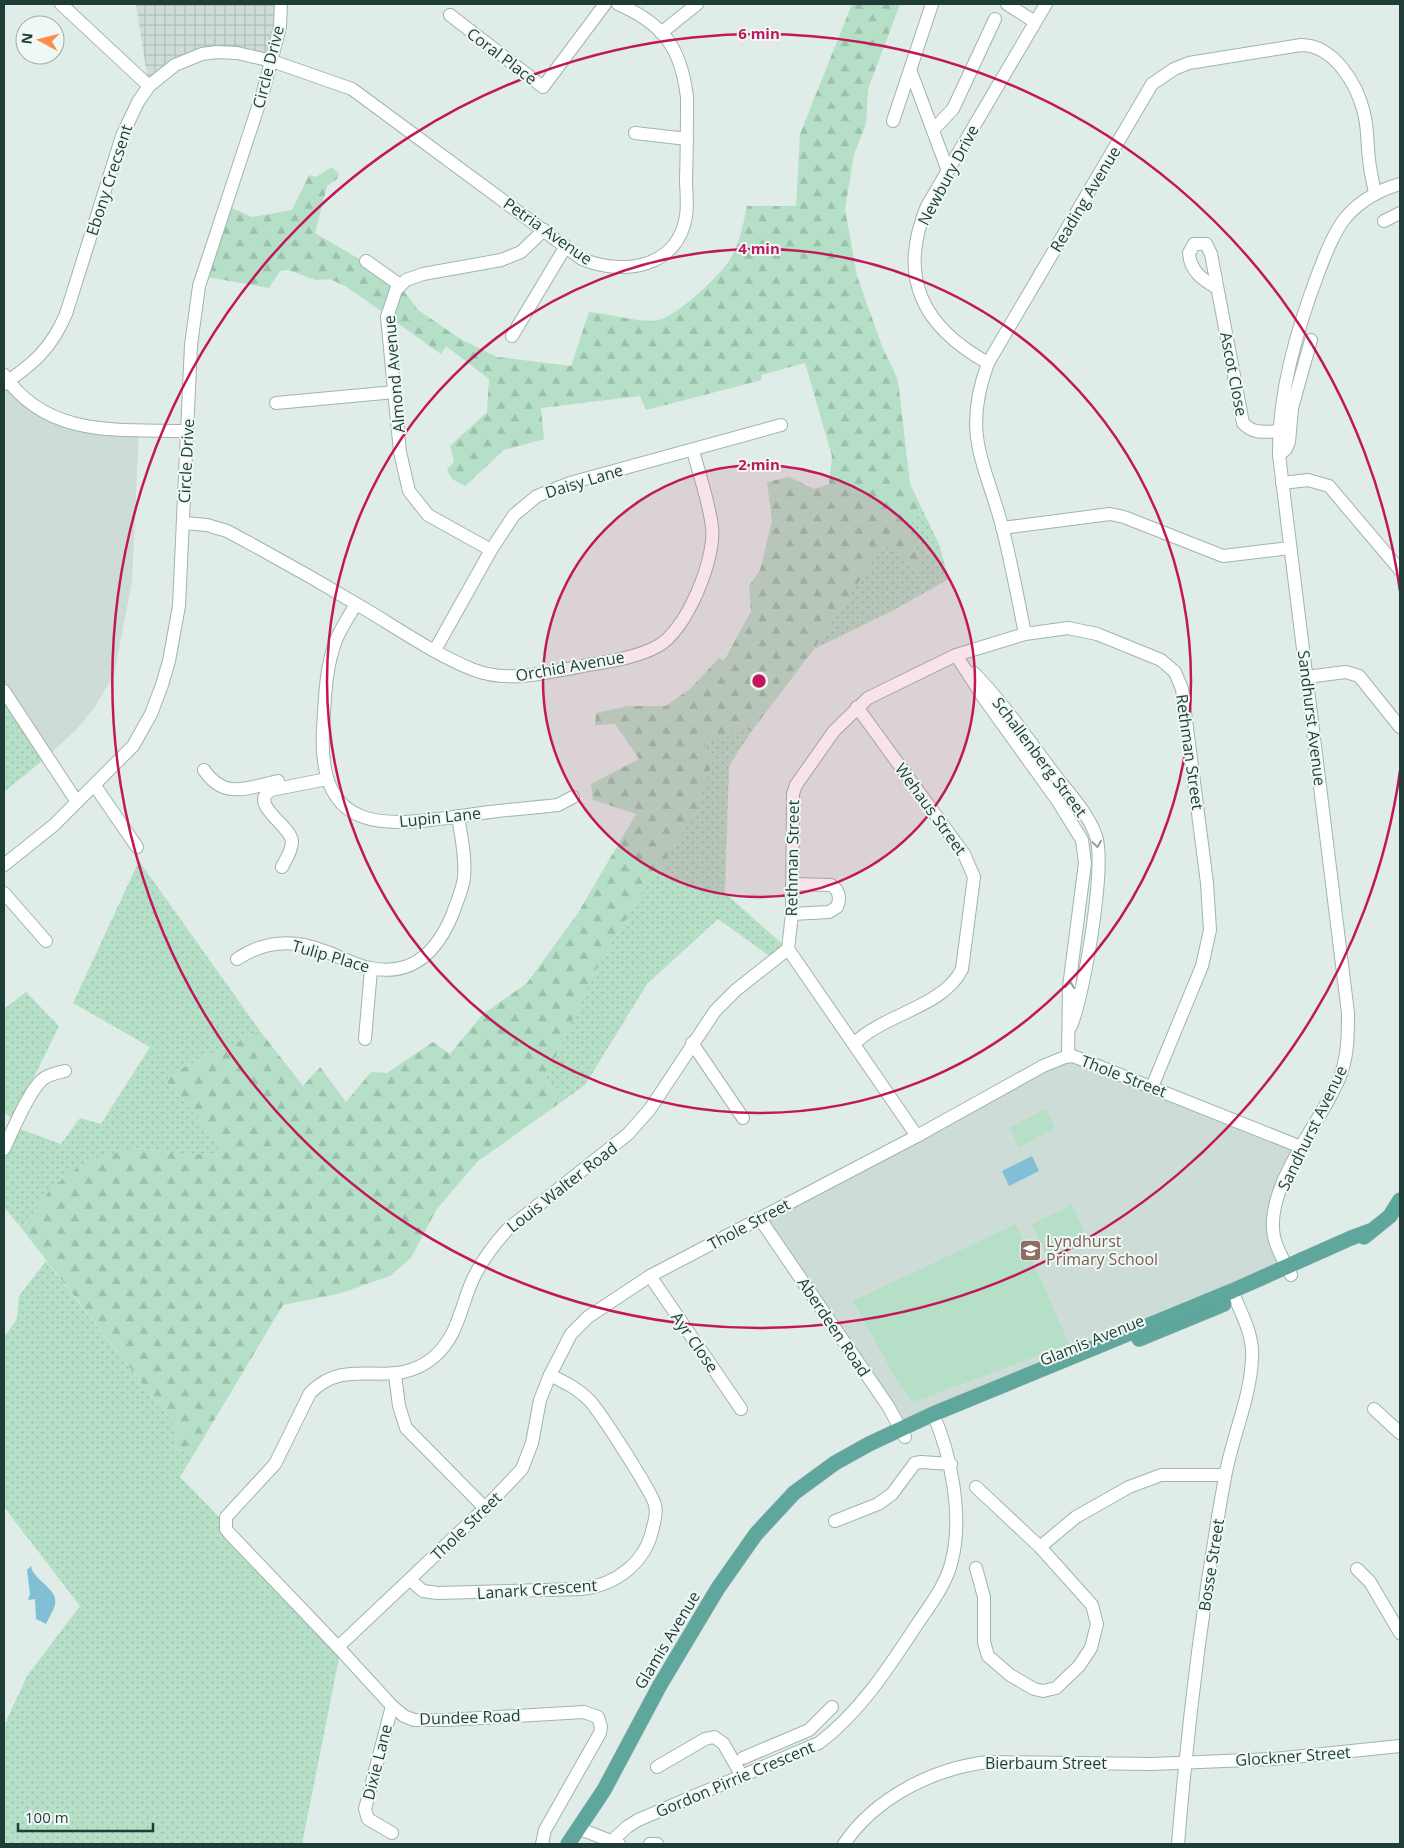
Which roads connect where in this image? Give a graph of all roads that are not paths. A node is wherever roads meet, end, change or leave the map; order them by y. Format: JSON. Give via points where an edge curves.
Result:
{"nodes":[{"id":1,"x":61,"y":4,"type":"edge"},
{"id":2,"x":281,"y":4,"type":"edge"},
{"id":3,"x":605,"y":4,"type":"edge"},
{"id":4,"x":618,"y":4,"type":"edge"},
{"id":5,"x":697,"y":4,"type":"edge"},
{"id":6,"x":932,"y":4,"type":"edge"},
{"id":7,"x":1046,"y":4,"type":"edge"},
{"id":8,"x":1012,"y":5,"type":"edge"},
{"id":9,"x":450,"y":15,"type":"dead end"},
{"id":10,"x":994,"y":19,"type":"dead end"},
{"id":11,"x":1034,"y":22,"type":"junction"},
{"id":12,"x":661,"y":33,"type":"junction"},
{"id":13,"x":272,"y":61,"type":"junction"},
{"id":14,"x":911,"y":72,"type":"junction"},
{"id":15,"x":149,"y":86,"type":"junction"},
{"id":16,"x":893,"y":121,"type":"dead end"},
{"id":17,"x":933,"y":130,"type":"junction"},
{"id":18,"x":635,"y":134,"type":"dead end"},
{"id":19,"x":687,"y":139,"type":"junction"},
{"id":20,"x":948,"y":171,"type":"junction"},
{"id":21,"x":1400,"y":184,"type":"edge"},
{"id":22,"x":1375,"y":193,"type":"junction"},
{"id":23,"x":1400,"y":213,"type":"edge"},
{"id":24,"x":1384,"y":221,"type":"dead end"},
{"id":25,"x":544,"y":230,"type":"junction"},
{"id":26,"x":566,"y":246,"type":"junction"},
{"id":27,"x":366,"y":261,"type":"dead end"},
{"id":28,"x":400,"y":285,"type":"junction"},
{"id":29,"x":1217,"y":288,"type":"dead end"},
{"id":30,"x":512,"y":336,"type":"dead end"},
{"id":31,"x":1312,"y":340,"type":"dead end"},
{"id":32,"x":988,"y":363,"type":"junction"},
{"id":33,"x":5,"y":380,"type":"edge"},
{"id":34,"x":395,"y":392,"type":"junction"},
{"id":35,"x":276,"y":403,"type":"dead end"},
{"id":36,"x":781,"y":426,"type":"dead end"},
{"id":37,"x":188,"y":431,"type":"junction"},
{"id":38,"x":1279,"y":431,"type":"junction"},
{"id":39,"x":693,"y":450,"type":"junction"},
{"id":40,"x":1279,"y":455,"type":"junction"},
{"id":41,"x":1282,"y":483,"type":"junction"},
{"id":42,"x":183,"y":523,"type":"junction"},
{"id":43,"x":1002,"y":528,"type":"junction"},
{"id":44,"x":1290,"y":548,"type":"junction"},
{"id":45,"x":491,"y":550,"type":"junction"},
{"id":46,"x":1400,"y":570,"type":"edge"},
{"id":47,"x":356,"y":604,"type":"junction"},
{"id":48,"x":1026,"y":634,"type":"junction"},
{"id":49,"x":435,"y":650,"type":"junction"},
{"id":50,"x":956,"y":655,"type":"junction"},
{"id":51,"x":1306,"y":677,"type":"junction"},
{"id":52,"x":4,"y":691,"type":"edge"},
{"id":53,"x":857,"y":707,"type":"junction"},
{"id":54,"x":1400,"y":727,"type":"edge"},
{"id":55,"x":204,"y":770,"type":"dead end"},
{"id":56,"x":326,"y":775,"type":"junction"},
{"id":57,"x":95,"y":786,"type":"junction"},
{"id":58,"x":573,"y":797,"type":"dead end"},
{"id":59,"x":77,"y":802,"type":"junction"},
{"id":60,"x":458,"y":816,"type":"junction"},
{"id":61,"x":137,"y":847,"type":"dead end"},
{"id":62,"x":4,"y":864,"type":"edge"},
{"id":63,"x":282,"y":867,"type":"dead end"},
{"id":64,"x":792,"y":884,"type":"junction"},
{"id":65,"x":4,"y":893,"type":"edge"},
{"id":66,"x":792,"y":914,"type":"junction"},
{"id":67,"x":46,"y":941,"type":"dead end"},
{"id":68,"x":788,"y":949,"type":"junction"},
{"id":69,"x":237,"y":959,"type":"dead end"},
{"id":70,"x":371,"y":969,"type":"junction"},
{"id":71,"x":365,"y":1039,"type":"dead end"},
{"id":72,"x":692,"y":1043,"type":"junction"},
{"id":73,"x":854,"y":1044,"type":"junction"},
{"id":74,"x":1068,"y":1056,"type":"junction"},
{"id":75,"x":65,"y":1071,"type":"dead end"},
{"id":76,"x":1152,"y":1087,"type":"junction"},
{"id":77,"x":743,"y":1118,"type":"dead end"},
{"id":78,"x":917,"y":1136,"type":"junction"},
{"id":79,"x":1301,"y":1147,"type":"junction"},
{"id":80,"x":4,"y":1149,"type":"edge"},
{"id":81,"x":1399,"y":1203,"type":"edge"},
{"id":82,"x":760,"y":1218,"type":"junction"},
{"id":83,"x":1289,"y":1271,"type":"junction"},
{"id":84,"x":650,"y":1276,"type":"junction"},
{"id":85,"x":1234,"y":1295,"type":"junction"},
{"id":86,"x":396,"y":1375,"type":"junction"},
{"id":87,"x":550,"y":1375,"type":"junction"},
{"id":88,"x":741,"y":1409,"type":"dead end"},
{"id":89,"x":1374,"y":1409,"type":"dead end"},
{"id":90,"x":935,"y":1418,"type":"junction"},
{"id":91,"x":903,"y":1433,"type":"junction"},
{"id":92,"x":1400,"y":1433,"type":"edge"},
{"id":93,"x":951,"y":1464,"type":"junction"},
{"id":94,"x":1225,"y":1475,"type":"junction"},
{"id":95,"x":976,"y":1487,"type":"dead end"},
{"id":96,"x":485,"y":1508,"type":"junction"},
{"id":97,"x":835,"y":1521,"type":"dead end"},
{"id":98,"x":225,"y":1523,"type":"joint"},
{"id":99,"x":1040,"y":1547,"type":"junction"},
{"id":100,"x":976,"y":1568,"type":"dead end"},
{"id":101,"x":1357,"y":1569,"type":"dead end"},
{"id":102,"x":410,"y":1580,"type":"junction"},
{"id":103,"x":1400,"y":1633,"type":"edge"},
{"id":104,"x":338,"y":1647,"type":"junction"},
{"id":105,"x":392,"y":1706,"type":"junction"},
{"id":106,"x":832,"y":1707,"type":"dead end"},
{"id":107,"x":1400,"y":1746,"type":"edge"},
{"id":108,"x":743,"y":1758,"type":"dead end"},
{"id":109,"x":1185,"y":1763,"type":"junction"},
{"id":110,"x":657,"y":1767,"type":"dead end"},
{"id":111,"x":742,"y":1776,"type":"junction"},
{"id":112,"x":580,"y":1829,"type":"junction"},
{"id":113,"x":392,"y":1833,"type":"dead end"},
{"id":114,"x":616,"y":1843,"type":"edge"},
{"id":115,"x":542,"y":1844,"type":"edge"},
{"id":116,"x":568,"y":1844,"type":"edge"},
{"id":117,"x":650,"y":1844,"type":"edge"},
{"id":118,"x":658,"y":1844,"type":"edge"},
{"id":119,"x":844,"y":1844,"type":"edge"},
{"id":120,"x":1178,"y":1844,"type":"edge"}],
"edges":[{"from":1,"to":15,"type":"street"},
{"from":2,"to":13,"type":"street","name":"Circle Drive","via":[[280,27]]},
{"from":3,"to":9,"type":"street","name":"Coral Place","via":[[543,87]]},
{"from":4,"to":12,"type":"street","name":"Petria Avenue","via":[[649,21]]},
{"from":5,"to":12,"type":"street"},
{"from":6,"to":14,"type":"street"},
{"from":7,"to":11,"type":"street","name":"Newbury Drive"},
{"from":8,"to":11,"type":"street"},
{"from":10,"to":17,"type":"street","via":[[953,109]]},
{"from":11,"to":20,"type":"street","name":"Newbury Drive"},
{"from":12,"to":19,"type":"street","name":"Petria Avenue","via":[[681,62],[687,97]]},
{"from":13,"to":15,"type":"street","name":"Ebony Crecsent","via":[[237,53],[202,54],[175,65]]},
{"from":13,"to":25,"type":"street","name":"Petria Avenue","via":[[362,95]]},
{"from":13,"to":37,"type":"street","name":"Circle Drive","via":[[198,286],[193,316]]},
{"from":14,"to":16,"type":"street"},
{"from":14,"to":17,"type":"street"},
{"from":15,"to":33,"type":"street","name":"Ebony Crecsent","via":[[122,136],[58,331],[38,359]]},
{"from":17,"to":20,"type":"street"},
{"from":18,"to":19,"type":"street"},
{"from":19,"to":26,"type":"street","name":"Petria Avenue","via":[[687,216],[675,243],[635,268],[608,268],[582,259]]},
{"from":20,"to":32,"type":"street","name":"Newbury Drive","via":[[927,206],[917,234],[914,262],[917,278],[926,306],[942,331],[957,345]]},
{"from":21,"to":22,"type":"street","name":"Sandhurst Avenue"},
{"from":22,"to":32,"type":"street","name":"Reading Avenue","via":[[1359,98],[1333,57],[1318,47],[1301,45],[1269,49],[1189,63],[1174,69],[1152,84]]},
{"from":22,"to":38,"type":"street","name":"Sandhurst Avenue","via":[[1345,218],[1322,264],[1298,334],[1280,411]]},
{"from":23,"to":24,"type":"street"},
{"from":25,"to":26,"type":"street","name":"Petria Avenue"},
{"from":25,"to":28,"type":"street","via":[[521,252],[501,260],[423,274]]},
{"from":26,"to":30,"type":"street"},
{"from":27,"to":28,"type":"street"},
{"from":28,"to":34,"type":"street","name":"Almond Avenue","via":[[391,298],[386,317]]},
{"from":29,"to":38,"type":"street","name":"Ascot Close","via":[[1243,423],[1258,432]]},
{"from":31,"to":40,"type":"street","via":[[1292,408],[1289,442]]},
{"from":32,"to":43,"type":"street","name":"Reading Avenue","via":[[978,391],[976,444]]},
{"from":33,"to":37,"type":"street","via":[[34,406],[65,422],[90,428]]},
{"from":34,"to":35,"type":"street"},
{"from":34,"to":45,"type":"street","name":"Almond Avenue","via":[[403,471],[414,501],[428,515]]},
{"from":36,"to":39,"type":"street","name":"Daisy Lane"},
{"from":37,"to":42,"type":"street","name":"Circle Drive"},
{"from":38,"to":40,"type":"street","name":"Sandhurst Avenue"},
{"from":39,"to":45,"type":"street","name":"Daisy Lane","via":[[570,483],[537,496],[514,515]]},
{"from":39,"to":49,"type":"street","name":"Orchid Avenue","via":[[710,514],[712,540],[707,565],[688,610],[668,639],[650,650],[618,659],[515,677],[474,670]]},
{"from":40,"to":41,"type":"street","name":"Sandhurst Avenue"},
{"from":41,"to":44,"type":"street","name":"Sandhurst Avenue"},
{"from":41,"to":46,"type":"street","via":[[1308,480],[1329,486]]},
{"from":42,"to":47,"type":"street","name":"Orchid Avenue","via":[[228,531]]},
{"from":42,"to":57,"type":"street","name":"Circle Drive","via":[[179,606],[158,698],[134,746]]},
{"from":43,"to":44,"type":"street","via":[[1110,514],[1223,556]]},
{"from":43,"to":48,"type":"street","name":"Reading Avenue"},
{"from":44,"to":51,"type":"street","name":"Sandhurst Avenue"},
{"from":45,"to":49,"type":"street","name":"Daisy Lane"},
{"from":47,"to":49,"type":"street","name":"Orchid Avenue"},
{"from":47,"to":56,"type":"street","name":"Lupin Lane","via":[[336,640],[327,676],[323,737]]},
{"from":48,"to":50,"type":"street","name":"Rethman Street"},
{"from":48,"to":76,"type":"street","name":"Rethman Street","via":[[1068,628],[1097,634],[1161,660],[1175,672],[1182,689],[1210,930],[1202,966]]},
{"from":50,"to":53,"type":"street","name":"Rethman Street","via":[[877,693]]},
{"from":50,"to":74,"type":"street","name":"Schallenberg Street","via":[[1082,840],[1085,863],[1069,987]]},
{"from":51,"to":54,"type":"street","via":[[1346,672],[1359,676]]},
{"from":51,"to":79,"type":"street","name":"Sandhurst Avenue","via":[[1348,1023],[1348,1046],[1341,1073]]},
{"from":52,"to":59,"type":"street"},
{"from":53,"to":64,"type":"street","name":"Rethman Street","via":[[834,730],[794,790]]},
{"from":53,"to":73,"type":"street","name":"Wehaus Street","via":[[964,854],[974,877],[962,969],[957,978],[942,992],[867,1032]]},
{"from":55,"to":56,"type":"street","via":[[215,783],[232,790]]},
{"from":56,"to":60,"type":"street","name":"Lupin Lane","via":[[335,796],[346,808],[373,820],[402,823]]},
{"from":56,"to":63,"type":"street","via":[[271,790],[266,795],[264,801],[268,809],[291,837],[290,851]]},
{"from":57,"to":59,"type":"street","name":"Circle Drive"},
{"from":57,"to":61,"type":"street"},
{"from":58,"to":60,"type":"street","name":"Lupin Lane","via":[[558,805]]},
{"from":59,"to":62,"type":"street","name":"Circle Drive","via":[[54,825]]},
{"from":60,"to":70,"type":"street","name":"Tulip Place","via":[[464,876],[444,933],[434,949],[409,966]]},
{"from":64,"to":66,"type":"street","name":"Rethman Street"},
{"from":64,"to":66,"type":"street","via":[[831,885],[840,899],[837,907],[829,912]]},
{"from":65,"to":67,"type":"street"},
{"from":66,"to":68,"type":"street","name":"Rethman Street"},
{"from":68,"to":72,"type":"street","name":"Louis Walter Road","via":[[736,990],[715,1011]]},
{"from":68,"to":73,"type":"street"},
{"from":69,"to":70,"type":"street","name":"Tulip Place","via":[[260,947],[293,943],[324,950]]},
{"from":70,"to":71,"type":"street"},
{"from":72,"to":77,"type":"street"},
{"from":72,"to":86,"type":"street","name":"Louis Walter Road","via":[[650,1109],[628,1134],[497,1241],[475,1274],[456,1329],[446,1344],[429,1360]]},
{"from":73,"to":78,"type":"street"},
{"from":74,"to":76,"type":"street","name":"Thole Street"},
{"from":74,"to":78,"type":"street","name":"Thole Street","via":[[1043,1066]]},
{"from":75,"to":80,"type":"street","via":[[41,1080]]},
{"from":76,"to":79,"type":"street","name":"Thole Street"},
{"from":78,"to":82,"type":"street","name":"Thole Street"},
{"from":79,"to":83,"type":"street","name":"Sandhurst Avenue","via":[[1280,1187],[1273,1221],[1274,1238]]},
{"from":81,"to":83,"type":"main road","name":"Glamis Avenue","via":[[1390,1216],[1370,1232],[1350,1238]]},
{"from":82,"to":84,"type":"street","name":"Thole Street"},
{"from":82,"to":91,"type":"street","name":"Aberdeen Road"},
{"from":83,"to":85,"type":"main road","name":"Glamis Avenue"},
{"from":84,"to":87,"type":"street","name":"Thole Street","via":[[578,1325]]},
{"from":84,"to":88,"type":"street","name":"Ayr Close"},
{"from":85,"to":90,"type":"main road","name":"Glamis Avenue"},
{"from":85,"to":94,"type":"street","name":"Bosse Street","via":[[1250,1337],[1252,1358],[1246,1396]]},
{"from":86,"to":96,"type":"street","via":[[399,1406],[406,1428]]},
{"from":86,"to":98,"type":"street","name":"Louis Walter Road","via":[[339,1374],[318,1384],[310,1393],[275,1464],[230,1510]]},
{"from":87,"to":96,"type":"street","name":"Thole Street","via":[[540,1400],[525,1464]]},
{"from":87,"to":102,"type":"street","name":"Lanark Crescent","via":[[571,1385],[589,1400],[653,1497],[656,1516],[651,1538],[634,1566],[602,1586],[581,1589],[438,1593],[423,1591]]},
{"from":89,"to":92,"type":"street"},
{"from":90,"to":91,"type":"main road","name":"Glamis Avenue"},
{"from":90,"to":93,"type":"street","name":"Gordon Pirrie Crescent"},
{"from":91,"to":112,"type":"main road","name":"Glamis Avenue","via":[[869,1444],[835,1463],[794,1493],[756,1534],[718,1588],[660,1685]]},
{"from":93,"to":97,"type":"street","via":[[914,1463],[892,1494],[878,1504]]},
{"from":93,"to":111,"type":"street","name":"Gordon Pirrie Crescent","via":[[955,1526],[952,1561],[935,1597],[892,1665],[839,1728],[819,1743]]},
{"from":94,"to":99,"type":"street","via":[[1162,1475],[1129,1487],[1076,1517]]},
{"from":94,"to":109,"type":"street","name":"Bosse Street"},
{"from":95,"to":99,"type":"street"},
{"from":96,"to":102,"type":"street","name":"Thole Street"},
{"from":98,"to":104,"type":"street","name":"Dundee Road","via":[[229,1533]]},
{"from":99,"to":100,"type":"street","via":[[1092,1605],[1097,1624],[1096,1636],[1082,1661],[1051,1690],[1034,1689],[1010,1675],[988,1656],[984,1642],[984,1597]]},
{"from":101,"to":103,"type":"street","via":[[1370,1582]]},
{"from":102,"to":104,"type":"street","name":"Thole Street"},
{"from":104,"to":105,"type":"street","name":"Dundee Road"},
{"from":105,"to":113,"type":"street","name":"Dixie Lane","via":[[365,1809],[368,1819]]},
{"from":105,"to":115,"type":"street","name":"Dundee Road","via":[[408,1718],[424,1720],[584,1712],[598,1717],[600,1733],[545,1830]]},
{"from":106,"to":108,"type":"street","via":[[808,1730]]},
{"from":107,"to":109,"type":"street","name":"Glockner Street","via":[[1274,1759]]},
{"from":109,"to":119,"type":"street","name":"Bierbaum Street","via":[[987,1762],[963,1766],[940,1774],[882,1804],[868,1814]]},
{"from":109,"to":120,"type":"street","name":"Bosse Street"},
{"from":110,"to":111,"type":"street","via":[[714,1737],[723,1743]]},
{"from":111,"to":114,"type":"street","name":"Gordon Pirrie Crescent","via":[[638,1820],[627,1826]]},
{"from":112,"to":114,"type":"street"},
{"from":112,"to":116,"type":"main road","name":"Glamis Avenue"},
{"from":117,"to":118,"type":"street"}]}
